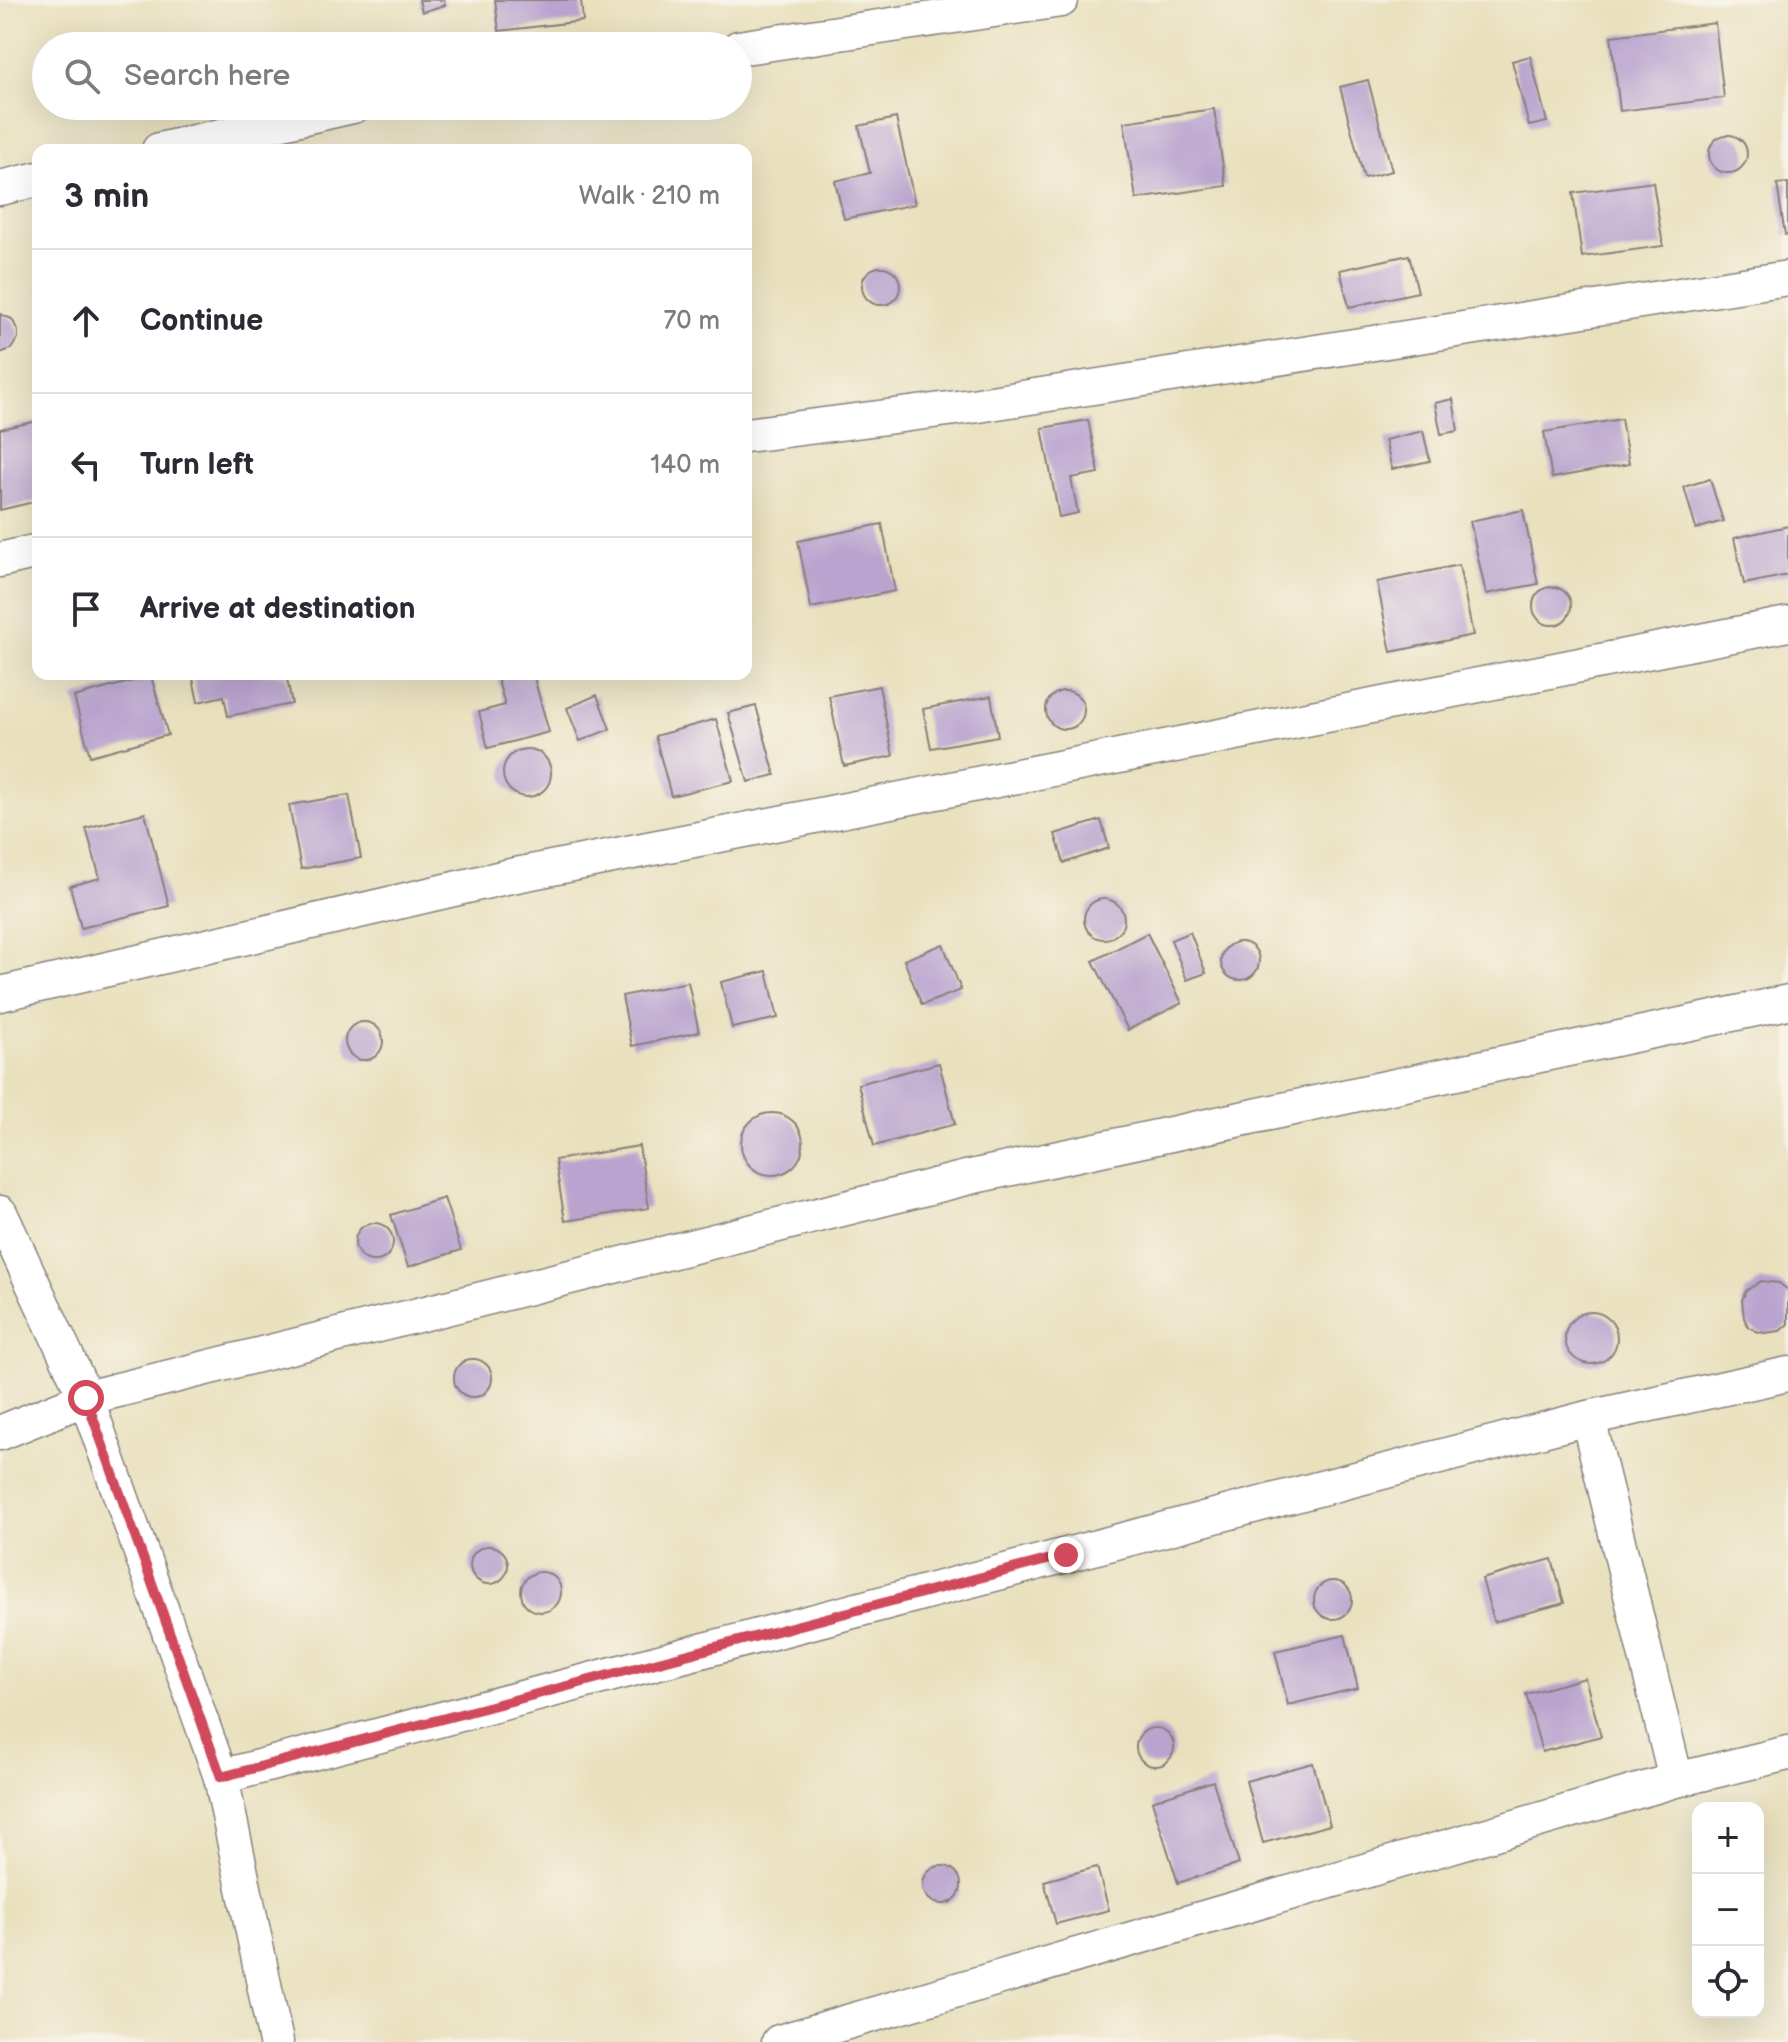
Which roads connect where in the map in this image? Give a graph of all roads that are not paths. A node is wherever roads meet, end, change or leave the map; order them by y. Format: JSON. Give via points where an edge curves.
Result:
{"nodes":[{"id":1,"x":1061,"y":0,"type":"edge"},
{"id":2,"x":752,"y":46,"type":"edge"},
{"id":3,"x":291,"y":120,"type":"edge"},
{"id":4,"x":185,"y":144,"type":"edge"},
{"id":5,"x":32,"y":180,"type":"edge"},
{"id":6,"x":0,"y":188,"type":"edge"},
{"id":7,"x":1788,"y":278,"type":"edge"},
{"id":8,"x":752,"y":434,"type":"edge"},
{"id":9,"x":32,"y":552,"type":"edge"},
{"id":10,"x":0,"y":560,"type":"edge"},
{"id":11,"x":1788,"y":624,"type":"edge"},
{"id":12,"x":0,"y":994,"type":"edge"},
{"id":13,"x":1788,"y":1002,"type":"edge"},
{"id":14,"x":0,"y":1213,"type":"edge"},
{"id":15,"x":1788,"y":1374,"type":"edge"},
{"id":16,"x":86,"y":1398,"type":"junction"},
{"id":17,"x":1588,"y":1418,"type":"junction"},
{"id":18,"x":0,"y":1433,"type":"edge"},
{"id":19,"x":1788,"y":1753,"type":"edge"},
{"id":20,"x":221,"y":1777,"type":"junction"},
{"id":21,"x":1676,"y":1780,"type":"junction"},
{"id":22,"x":276,"y":2042,"type":"edge"},
{"id":23,"x":779,"y":2042,"type":"edge"}],
"edges":[{"from":1,"to":2,"type":"street"},
{"from":3,"to":4,"type":"street"},
{"from":5,"to":6,"type":"street"},
{"from":7,"to":8,"type":"street","via":[[972,406]]},
{"from":9,"to":10,"type":"street"},
{"from":11,"to":12,"type":"street","via":[[506,877]]},
{"from":13,"to":16,"type":"street","via":[[970,1177]]},
{"from":14,"to":16,"type":"street"},
{"from":15,"to":17,"type":"street"},
{"from":16,"to":18,"type":"street"},
{"from":16,"to":20,"type":"street"},
{"from":17,"to":20,"type":"street"},
{"from":17,"to":21,"type":"street"},
{"from":19,"to":21,"type":"street"},
{"from":20,"to":22,"type":"street"},
{"from":21,"to":23,"type":"street"}]}
